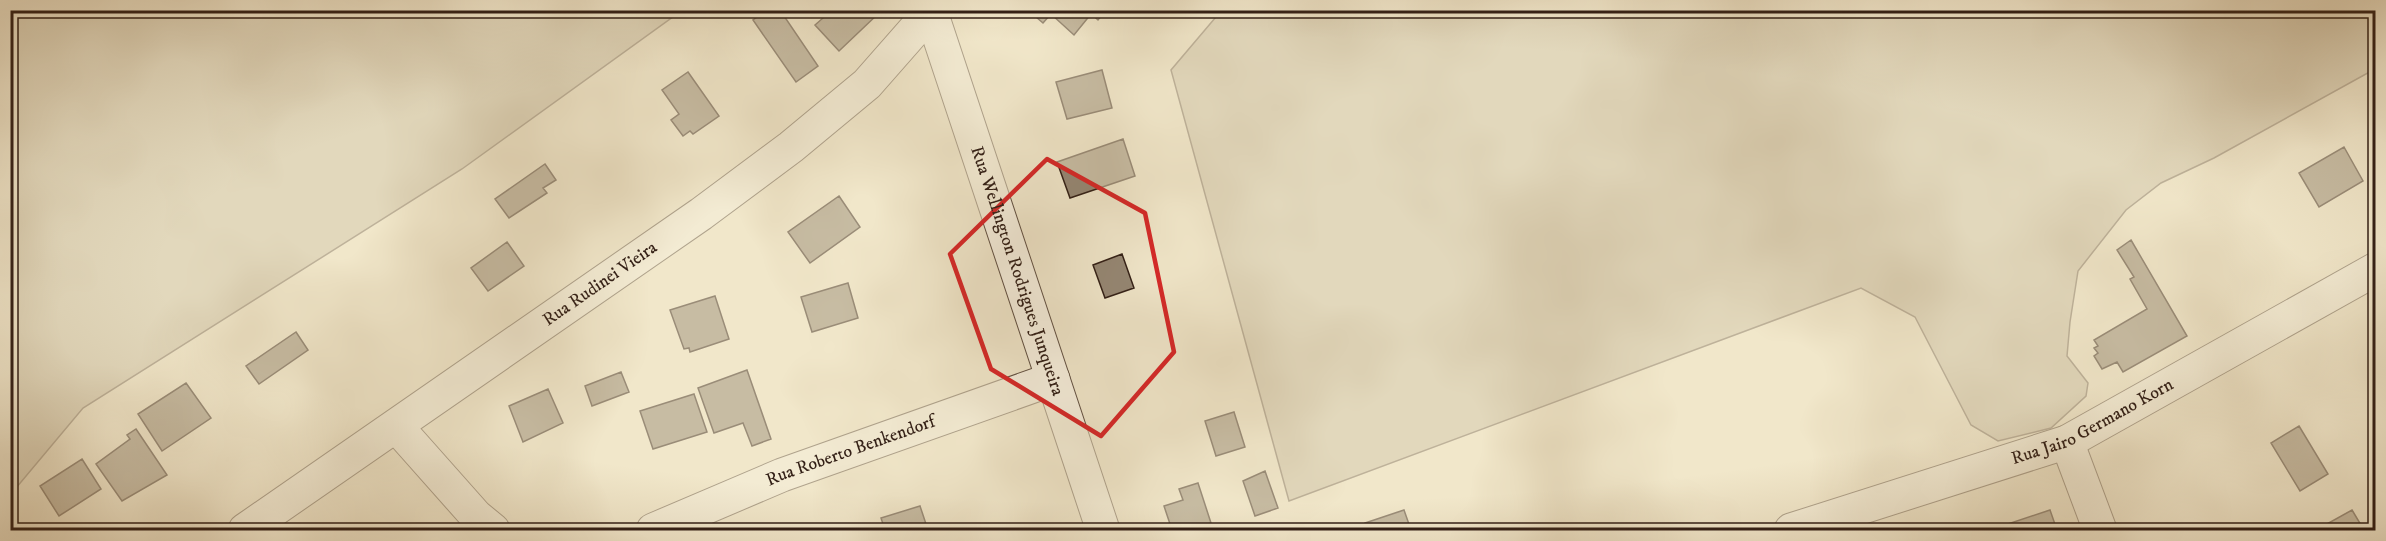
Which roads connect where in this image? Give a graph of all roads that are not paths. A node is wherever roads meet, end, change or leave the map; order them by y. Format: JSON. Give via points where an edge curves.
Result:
{"nodes":[{"id":1,"x":932,"y":11,"type":"edge"},
{"id":2,"x":2376,"y":269,"type":"edge"},
{"id":3,"x":1053,"y":379,"type":"junction"},
{"id":4,"x":397,"y":427,"type":"junction"},
{"id":5,"x":2067,"y":442,"type":"junction"},
{"id":6,"x":245,"y":531,"type":"edge"},
{"id":7,"x":493,"y":531,"type":"edge"},
{"id":8,"x":653,"y":531,"type":"edge"},
{"id":9,"x":1103,"y":531,"type":"edge"},
{"id":10,"x":1791,"y":531,"type":"edge"},
{"id":11,"x":2100,"y":531,"type":"edge"}],
"edges":[{"from":1,"to":3,"type":"street","name":"Rua Wellington Rodrigues Junqueira"},
{"from":1,"to":4,"type":"street","name":"Rua Rudinei Vieira","via":[[867,84],[791,147]]},
{"from":2,"to":5,"type":"street","name":"Rua Jairo Germano Korn"},
{"from":3,"to":8,"type":"street","name":"Rua Roberto Benkendorf","via":[[782,475]]},
{"from":3,"to":9,"type":"street","name":"Rua Wellington Rodrigues Junqueira"},
{"from":4,"to":6,"type":"street","name":"Rua Rudinei Vieira"},
{"from":4,"to":7,"type":"street"},
{"from":5,"to":10,"type":"street","name":"Rua Jairo Germano Korn"},
{"from":5,"to":11,"type":"street"}]}
